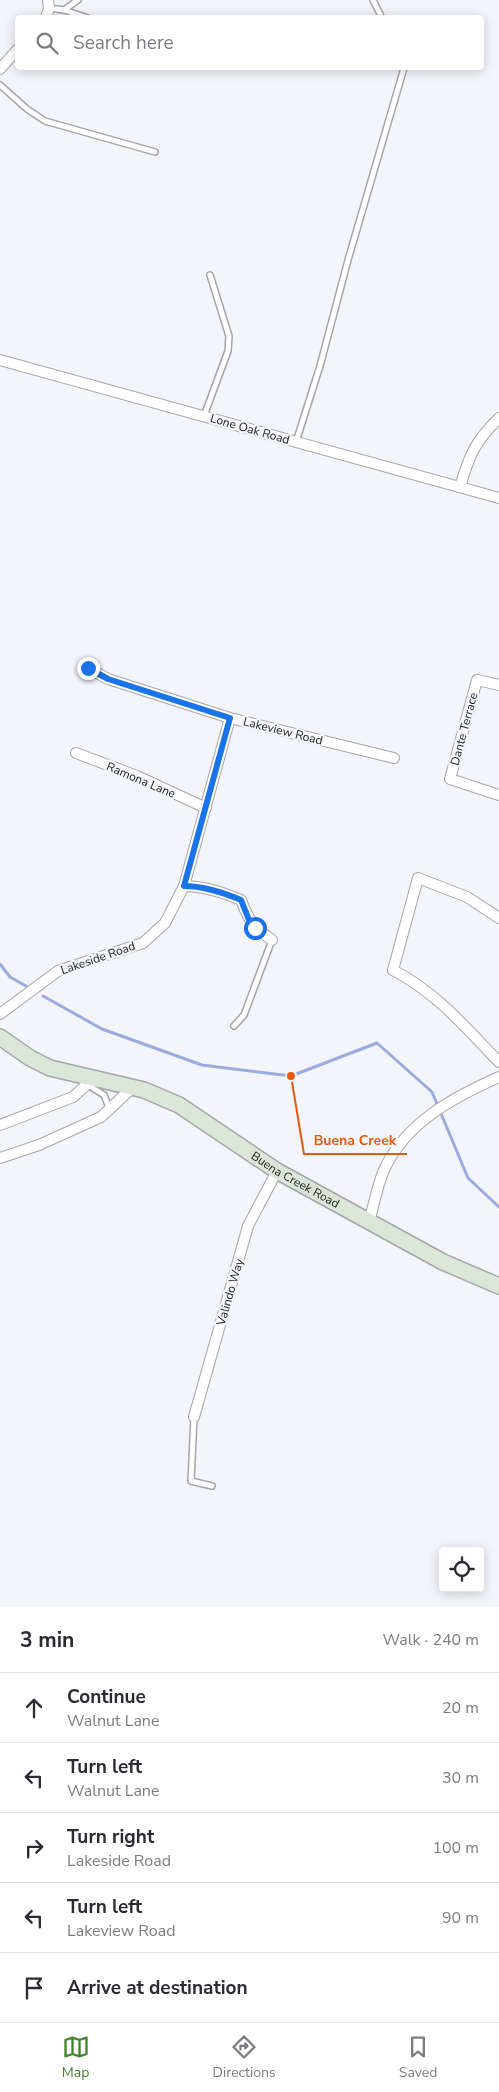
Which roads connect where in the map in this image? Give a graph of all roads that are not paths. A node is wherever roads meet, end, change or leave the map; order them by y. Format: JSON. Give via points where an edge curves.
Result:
{"nodes":[{"id":1,"x":78,"y":0,"type":"edge"},
{"id":2,"x":373,"y":0,"type":"edge"},
{"id":3,"x":48,"y":9,"type":"edge"},
{"id":4,"x":64,"y":10,"type":"junction"},
{"id":5,"x":79,"y":15,"type":"edge"},
{"id":6,"x":380,"y":15,"type":"edge"},
{"id":7,"x":15,"y":52,"type":"edge"},
{"id":8,"x":0,"y":69,"type":"edge"},
{"id":9,"x":403,"y":70,"type":"edge"},
{"id":10,"x":0,"y":85,"type":"edge"},
{"id":11,"x":154,"y":152,"type":"dead end"},
{"id":12,"x":210,"y":275,"type":"dead end"},
{"id":13,"x":0,"y":360,"type":"edge"},
{"id":14,"x":204,"y":416,"type":"junction"},
{"id":15,"x":499,"y":418,"type":"edge"},
{"id":16,"x":296,"y":442,"type":"junction"},
{"id":17,"x":460,"y":487,"type":"junction"},
{"id":18,"x":499,"y":498,"type":"edge"},
{"id":19,"x":88,"y":668,"type":"dead end"},
{"id":20,"x":499,"y":686,"type":"edge"},
{"id":21,"x":230,"y":718,"type":"junction"},
{"id":22,"x":76,"y":753,"type":"dead end"},
{"id":23,"x":394,"y":758,"type":"dead end"},
{"id":24,"x":499,"y":794,"type":"edge"},
{"id":25,"x":206,"y":808,"type":"junction"},
{"id":26,"x":184,"y":886,"type":"junction"},
{"id":27,"x":499,"y":918,"type":"edge"},
{"id":28,"x":272,"y":940,"type":"joint"},
{"id":29,"x":0,"y":1014,"type":"edge"},
{"id":30,"x":234,"y":1026,"type":"dead end"},
{"id":31,"x":0,"y":1037,"type":"edge"},
{"id":32,"x":499,"y":1062,"type":"edge"},
{"id":33,"x":499,"y":1076,"type":"edge"},
{"id":34,"x":90,"y":1082,"type":"junction"},
{"id":35,"x":132,"y":1088,"type":"junction"},
{"id":36,"x":110,"y":1111,"type":"junction"},
{"id":37,"x":0,"y":1125,"type":"edge"},
{"id":38,"x":0,"y":1158,"type":"edge"},
{"id":39,"x":277,"y":1171,"type":"junction"},
{"id":40,"x":369,"y":1222,"type":"junction"},
{"id":41,"x":499,"y":1286,"type":"edge"},
{"id":42,"x":194,"y":1417,"type":"joint"},
{"id":43,"x":212,"y":1486,"type":"dead end"}],
"edges":[{"from":1,"to":4,"type":"lane"},
{"from":2,"to":6,"type":"lane"},
{"from":3,"to":4,"type":"lane"},
{"from":4,"to":5,"type":"lane"},
{"from":7,"to":8,"type":"street"},
{"from":9,"to":16,"type":"lane"},
{"from":10,"to":11,"type":"lane","via":[[45,121]]},
{"from":12,"to":14,"type":"lane","via":[[229,336],[228,351]]},
{"from":13,"to":14,"type":"street","name":"Lone Oak Road"},
{"from":14,"to":16,"type":"street","name":"Lone Oak Road"},
{"from":15,"to":17,"type":"street","via":[[484,433],[470,456]]},
{"from":16,"to":17,"type":"street","name":"Lone Oak Road"},
{"from":17,"to":18,"type":"street","name":"Lone Oak Road"},
{"from":19,"to":21,"type":"street","name":"Lakeview Road","via":[[108,679]]},
{"from":20,"to":24,"type":"street","name":"Dante Terrace","via":[[477,680],[450,779]]},
{"from":21,"to":23,"type":"street","name":"Lakeview Road"},
{"from":21,"to":25,"type":"street","name":"Lakeside Road"},
{"from":22,"to":25,"type":"street","name":"Ramona Lane","via":[[137,776]]},
{"from":25,"to":26,"type":"street","name":"Lakeside Road"},
{"from":26,"to":28,"type":"street","via":[[198,886],[241,900],[255,928]]},
{"from":26,"to":29,"type":"street","name":"Lakeside Road","via":[[166,922],[143,943],[58,970]]},
{"from":27,"to":32,"type":"street","via":[[467,897],[418,878],[393,970],[435,996]]},
{"from":28,"to":30,"type":"lane","via":[[244,1015]]},
{"from":31,"to":34,"type":"main road","name":"Buena Creek Road","via":[[50,1068]]},
{"from":33,"to":40,"type":"street","via":[[461,1094],[432,1113],[396,1148],[384,1171]]},
{"from":34,"to":35,"type":"main road","name":"Buena Creek Road"},
{"from":34,"to":36,"type":"lane","via":[[104,1095]]},
{"from":34,"to":37,"type":"street","via":[[73,1097]]},
{"from":35,"to":36,"type":"street"},
{"from":35,"to":39,"type":"main road","name":"Buena Creek Road","via":[[179,1105]]},
{"from":36,"to":38,"type":"street","via":[[39,1145]]},
{"from":39,"to":40,"type":"main road","name":"Buena Creek Road"},
{"from":39,"to":42,"type":"street","name":"Valindo Way","via":[[248,1226]]},
{"from":40,"to":41,"type":"main road","name":"Buena Creek Road","via":[[443,1262]]},
{"from":42,"to":43,"type":"lane","via":[[191,1481]]}]}
